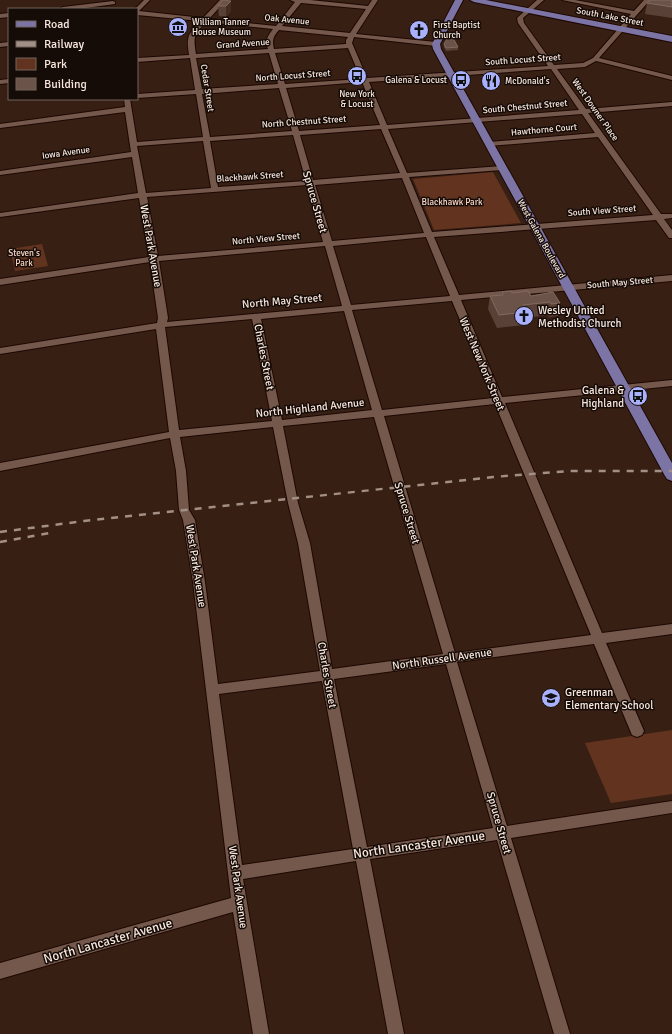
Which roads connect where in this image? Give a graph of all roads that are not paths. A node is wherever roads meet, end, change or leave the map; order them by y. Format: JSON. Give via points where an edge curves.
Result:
{"nodes":[{"id":1,"x":147,"y":0,"type":"edge"},
{"id":2,"x":223,"y":0,"type":"edge"},
{"id":3,"x":297,"y":0,"type":"edge"},
{"id":4,"x":375,"y":0,"type":"edge"},
{"id":5,"x":459,"y":0,"type":"edge"},
{"id":6,"x":474,"y":0,"type":"edge"},
{"id":7,"x":541,"y":0,"type":"edge"},
{"id":8,"x":565,"y":0,"type":"edge"},
{"id":9,"x":647,"y":0,"type":"edge"},
{"id":10,"x":113,"y":4,"type":"edge"},
{"id":11,"x":73,"y":8,"type":"edge"},
{"id":12,"x":370,"y":8,"type":"junction"},
{"id":13,"x":138,"y":9,"type":"edge"},
{"id":14,"x":529,"y":11,"type":"junction"},
{"id":15,"x":138,"y":13,"type":"edge"},
{"id":16,"x":635,"y":14,"type":"junction"},
{"id":17,"x":205,"y":20,"type":"junction"},
{"id":18,"x":277,"y":28,"type":"junction"},
{"id":19,"x":621,"y":29,"type":"junction"},
{"id":20,"x":352,"y":36,"type":"junction"},
{"id":21,"x":672,"y":40,"type":"edge"},
{"id":22,"x":436,"y":44,"type":"junction"},
{"id":23,"x":350,"y":46,"type":"junction"},
{"id":24,"x":271,"y":52,"type":"junction"},
{"id":25,"x":193,"y":56,"type":"junction"},
{"id":26,"x":595,"y":59,"type":"junction"},
{"id":27,"x":138,"y":60,"type":"edge"},
{"id":28,"x":552,"y":67,"type":"junction"},
{"id":29,"x":450,"y":75,"type":"junction"},
{"id":30,"x":671,"y":78,"type":"edge"},
{"id":31,"x":364,"y":81,"type":"junction"},
{"id":32,"x":282,"y":86,"type":"junction"},
{"id":33,"x":198,"y":92,"type":"junction"},
{"id":34,"x":138,"y":96,"type":"edge"},
{"id":35,"x":128,"y":104,"type":"edge"},
{"id":36,"x":672,"y":104,"type":"edge"},
{"id":37,"x":583,"y":111,"type":"junction"},
{"id":38,"x":475,"y":120,"type":"junction"},
{"id":39,"x":0,"y":126,"type":"edge"},
{"id":40,"x":382,"y":126,"type":"junction"},
{"id":41,"x":294,"y":132,"type":"junction"},
{"id":42,"x":600,"y":135,"type":"junction"},
{"id":43,"x":206,"y":138,"type":"junction"},
{"id":44,"x":488,"y":144,"type":"junction"},
{"id":45,"x":134,"y":149,"type":"junction"},
{"id":46,"x":502,"y":168,"type":"junction"},
{"id":47,"x":0,"y":173,"type":"edge"},
{"id":48,"x":403,"y":175,"type":"junction"},
{"id":49,"x":309,"y":183,"type":"junction"},
{"id":50,"x":215,"y":190,"type":"junction"},
{"id":51,"x":143,"y":196,"type":"junction"},
{"id":52,"x":0,"y":215,"type":"edge"},
{"id":53,"x":672,"y":216,"type":"edge"},
{"id":54,"x":658,"y":217,"type":"junction"},
{"id":55,"x":534,"y":226,"type":"junction"},
{"id":56,"x":428,"y":235,"type":"junction"},
{"id":57,"x":672,"y":236,"type":"edge"},
{"id":58,"x":327,"y":244,"type":"junction"},
{"id":59,"x":154,"y":259,"type":"junction"},
{"id":60,"x":672,"y":278,"type":"edge"},
{"id":61,"x":0,"y":282,"type":"edge"},
{"id":62,"x":567,"y":287,"type":"junction"},
{"id":63,"x":455,"y":298,"type":"junction"},
{"id":64,"x":347,"y":307,"type":"junction"},
{"id":65,"x":256,"y":316,"type":"junction"},
{"id":66,"x":161,"y":325,"type":"junction"},
{"id":67,"x":0,"y":351,"type":"edge"},
{"id":68,"x":672,"y":383,"type":"edge"},
{"id":69,"x":624,"y":388,"type":"junction"},
{"id":70,"x":498,"y":400,"type":"junction"},
{"id":71,"x":378,"y":413,"type":"junction"},
{"id":72,"x":277,"y":423,"type":"junction"},
{"id":73,"x":174,"y":434,"type":"junction"},
{"id":74,"x":0,"y":467,"type":"edge"},
{"id":75,"x":672,"y":476,"type":"edge"},
{"id":76,"x":672,"y":628,"type":"edge"},
{"id":77,"x":597,"y":639,"type":"junction"},
{"id":78,"x":451,"y":657,"type":"junction"},
{"id":79,"x":327,"y":675,"type":"junction"},
{"id":80,"x":212,"y":690,"type":"junction"},
{"id":81,"x":637,"y":731,"type":"dead end"},
{"id":82,"x":671,"y":810,"type":"edge"},
{"id":83,"x":502,"y":833,"type":"junction"},
{"id":84,"x":362,"y":854,"type":"junction"},
{"id":85,"x":236,"y":873,"type":"junction"},
{"id":86,"x":239,"y":903,"type":"junction"},
{"id":87,"x":0,"y":971,"type":"edge"},
{"id":88,"x":261,"y":1034,"type":"edge"},
{"id":89,"x":396,"y":1034,"type":"edge"},
{"id":90,"x":562,"y":1034,"type":"edge"}],
"edges":[{"from":1,"to":13,"type":"street"},
{"from":2,"to":17,"type":"street","name":"Cedar Street"},
{"from":3,"to":12,"type":"street"},
{"from":3,"to":18,"type":"street","name":"Spruce Street"},
{"from":4,"to":12,"type":"street"},
{"from":5,"to":22,"type":"main road"},
{"from":6,"to":14,"type":"main road","name":"South Lake Street"},
{"from":7,"to":14,"type":"street","name":"West Downer Place"},
{"from":8,"to":16,"type":"street"},
{"from":9,"to":16,"type":"street"},
{"from":10,"to":11,"type":"street"},
{"from":12,"to":20,"type":"street"},
{"from":14,"to":19,"type":"main road","name":"South Lake Street"},
{"from":14,"to":28,"type":"street","name":"West Downer Place","via":[[520,20]]},
{"from":15,"to":17,"type":"street","name":"Oak Avenue"},
{"from":16,"to":19,"type":"street"},
{"from":17,"to":18,"type":"street","name":"Oak Avenue"},
{"from":17,"to":25,"type":"street","name":"Cedar Street","via":[[190,37]]},
{"from":18,"to":20,"type":"street","name":"Oak Avenue"},
{"from":18,"to":24,"type":"street","name":"Spruce Street","via":[[268,40]]},
{"from":19,"to":21,"type":"main road","name":"South Lake Street"},
{"from":19,"to":26,"type":"street"},
{"from":20,"to":22,"type":"street","name":"Oak Avenue"},
{"from":20,"to":23,"type":"street","via":[[348,41]]},
{"from":22,"to":29,"type":"main road","name":"West Galena Boulevard"},
{"from":23,"to":24,"type":"street","name":"Grand Avenue"},
{"from":23,"to":31,"type":"street","name":"West New York Street"},
{"from":24,"to":25,"type":"street","name":"Grand Avenue"},
{"from":24,"to":32,"type":"street","name":"Spruce Street"},
{"from":25,"to":27,"type":"street","name":"Grand Avenue"},
{"from":25,"to":33,"type":"street","name":"Cedar Street"},
{"from":26,"to":28,"type":"street","name":"South Locust Street","via":[[585,65]]},
{"from":26,"to":30,"type":"street"},
{"from":28,"to":29,"type":"street","name":"South Locust Street"},
{"from":28,"to":37,"type":"street","name":"West Downer Place"},
{"from":29,"to":31,"type":"street","name":"North Locust Street"},
{"from":29,"to":38,"type":"main road","name":"West Galena Boulevard"},
{"from":31,"to":32,"type":"street","name":"North Locust Street"},
{"from":31,"to":40,"type":"street","name":"West New York Street"},
{"from":32,"to":33,"type":"street","name":"North Locust Street"},
{"from":32,"to":41,"type":"street","name":"Spruce Street"},
{"from":33,"to":34,"type":"street","name":"North Locust Street"},
{"from":33,"to":43,"type":"street","name":"Cedar Street"},
{"from":35,"to":39,"type":"street"},
{"from":35,"to":45,"type":"street","name":"West Park Avenue"},
{"from":36,"to":37,"type":"street","name":"South Chestnut Street"},
{"from":37,"to":38,"type":"street","name":"South Chestnut Street"},
{"from":37,"to":42,"type":"street","name":"West Downer Place"},
{"from":38,"to":40,"type":"street","name":"North Chestnut Street"},
{"from":38,"to":44,"type":"main road","name":"West Galena Boulevard"},
{"from":40,"to":41,"type":"street","name":"North Chestnut Street"},
{"from":40,"to":48,"type":"street","name":"West New York Street"},
{"from":41,"to":43,"type":"street","name":"North Chestnut Street"},
{"from":41,"to":49,"type":"street","name":"Spruce Street"},
{"from":42,"to":44,"type":"street","name":"Hawthorne Court"},
{"from":42,"to":54,"type":"street","name":"West Downer Place"},
{"from":43,"to":45,"type":"street","name":"North Chestnut Street"},
{"from":43,"to":50,"type":"street","name":"Cedar Street"},
{"from":44,"to":46,"type":"main road","name":"West Galena Boulevard"},
{"from":45,"to":47,"type":"street","name":"Iowa Avenue"},
{"from":45,"to":51,"type":"street","name":"West Park Avenue"},
{"from":46,"to":48,"type":"street","name":"Blackhawk Street"},
{"from":46,"to":55,"type":"main road","name":"West Galena Boulevard"},
{"from":48,"to":49,"type":"street","name":"Blackhawk Street"},
{"from":48,"to":56,"type":"street","name":"West New York Street"},
{"from":49,"to":50,"type":"street","name":"Blackhawk Street"},
{"from":49,"to":58,"type":"street","name":"Spruce Street"},
{"from":50,"to":51,"type":"street","name":"Blackhawk Street"},
{"from":51,"to":52,"type":"street","name":"Blackhawk Street"},
{"from":51,"to":59,"type":"street","name":"West Park Avenue"},
{"from":53,"to":54,"type":"street","name":"South View Street"},
{"from":54,"to":55,"type":"street","name":"South View Street"},
{"from":54,"to":57,"type":"street","name":"West Downer Place"},
{"from":55,"to":56,"type":"street","name":"North View Street"},
{"from":55,"to":62,"type":"main road","name":"West Galena Boulevard"},
{"from":56,"to":58,"type":"street","name":"North View Street"},
{"from":56,"to":63,"type":"street","name":"West New York Street"},
{"from":58,"to":59,"type":"street","name":"North View Street"},
{"from":58,"to":64,"type":"street","name":"Spruce Street"},
{"from":59,"to":61,"type":"street","name":"North View Street"},
{"from":59,"to":66,"type":"street","name":"West Park Avenue","via":[[163,318]]},
{"from":60,"to":62,"type":"street","name":"South May Street"},
{"from":62,"to":63,"type":"street","name":"North May Street"},
{"from":62,"to":69,"type":"main road","name":"West Galena Boulevard"},
{"from":63,"to":64,"type":"street","name":"North May Street"},
{"from":63,"to":70,"type":"street","name":"West New York Street"},
{"from":64,"to":65,"type":"street","name":"North May Street"},
{"from":64,"to":71,"type":"street","name":"Spruce Street"},
{"from":65,"to":66,"type":"street","name":"North May Street"},
{"from":65,"to":72,"type":"street","name":"Charles Street"},
{"from":66,"to":67,"type":"street","name":"North May Street"},
{"from":66,"to":73,"type":"street","name":"West Park Avenue"},
{"from":68,"to":69,"type":"street","name":"North Highland Avenue"},
{"from":69,"to":70,"type":"street","name":"North Highland Avenue"},
{"from":69,"to":75,"type":"main road","name":"West Galena Boulevard"},
{"from":70,"to":71,"type":"street","name":"North Highland Avenue"},
{"from":70,"to":77,"type":"street","name":"West New York Street"},
{"from":71,"to":72,"type":"street","name":"North Highland Avenue"},
{"from":71,"to":78,"type":"street","name":"Spruce Street"},
{"from":72,"to":73,"type":"street","name":"North Highland Avenue"},
{"from":72,"to":79,"type":"street","name":"Charles Street","via":[[304,543]]},
{"from":73,"to":74,"type":"street","name":"North Highland Avenue"},
{"from":73,"to":80,"type":"street","name":"West Park Avenue","via":[[181,471],[184,510],[189,520],[199,582]]},
{"from":76,"to":77,"type":"street","name":"North Russell Avenue"},
{"from":77,"to":78,"type":"street","name":"North Russell Avenue"},
{"from":77,"to":81,"type":"street","name":"West New York Street"},
{"from":78,"to":79,"type":"street","name":"North Russell Avenue"},
{"from":78,"to":83,"type":"street","name":"Spruce Street"},
{"from":79,"to":80,"type":"street","name":"North Russell Avenue"},
{"from":79,"to":84,"type":"street","name":"Charles Street"},
{"from":80,"to":85,"type":"street","name":"West Park Avenue"},
{"from":82,"to":83,"type":"street","name":"North Lancaster Avenue"},
{"from":83,"to":84,"type":"street","name":"North Lancaster Avenue"},
{"from":83,"to":90,"type":"street","name":"Spruce Street"},
{"from":84,"to":85,"type":"street","name":"North Lancaster Avenue"},
{"from":84,"to":89,"type":"street","name":"Charles Street"},
{"from":85,"to":86,"type":"street","name":"West Park Avenue"},
{"from":86,"to":87,"type":"street","name":"North Lancaster Avenue"},
{"from":86,"to":88,"type":"street","name":"West Park Avenue"}]}
